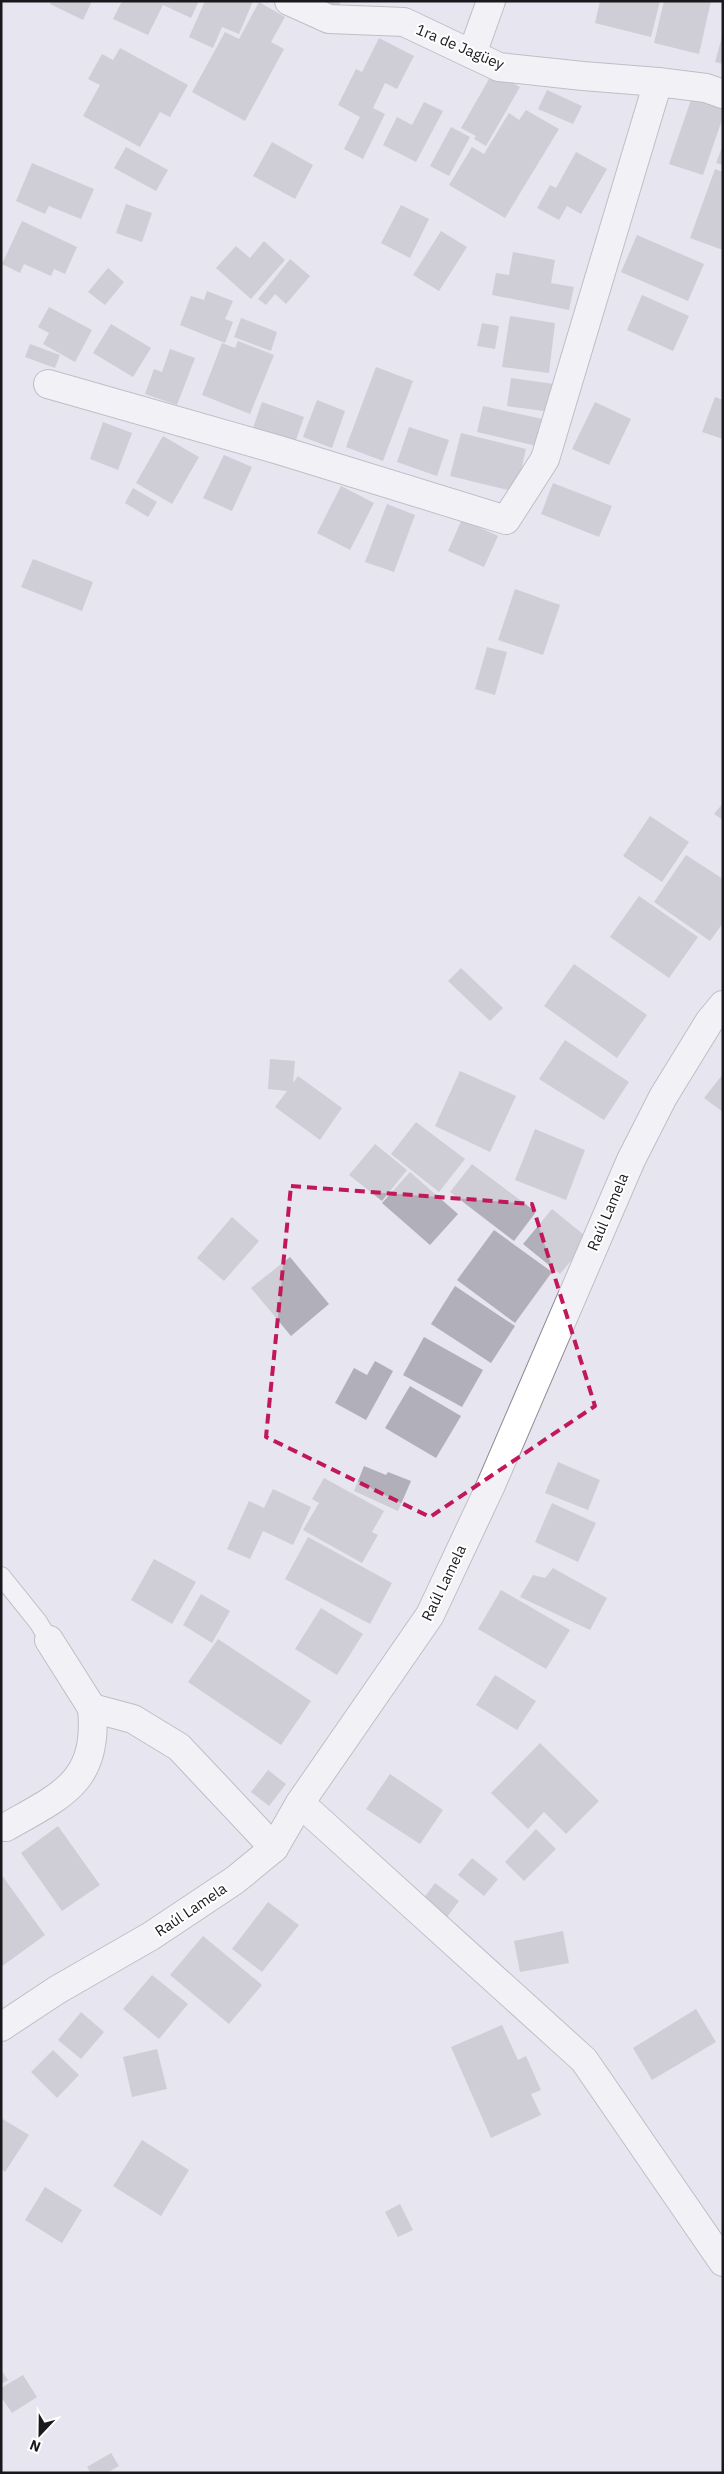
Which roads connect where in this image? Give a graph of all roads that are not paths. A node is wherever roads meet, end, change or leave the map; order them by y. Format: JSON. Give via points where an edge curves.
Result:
{"nodes":[{"id":1,"x":289,"y":1,"type":"edge"},
{"id":2,"x":491,"y":1,"type":"edge"},
{"id":3,"x":472,"y":54,"type":"junction"},
{"id":4,"x":658,"y":82,"type":"junction"},
{"id":5,"x":723,"y":94,"type":"edge"},
{"id":6,"x":48,"y":384,"type":"dead end"},
{"id":7,"x":723,"y":1005,"type":"edge"},
{"id":8,"x":1,"y":1576,"type":"edge"},
{"id":9,"x":49,"y":1640,"type":"joint"},
{"id":10,"x":92,"y":1708,"type":"junction"},
{"id":11,"x":300,"y":1803,"type":"junction"},
{"id":12,"x":6,"y":1827,"type":"dead end"},
{"id":13,"x":274,"y":1848,"type":"junction"},
{"id":14,"x":1,"y":2027,"type":"edge"},
{"id":15,"x":723,"y":2262,"type":"edge"}],
"edges":[{"from":1,"to":3,"type":"street","name":"1ra de Jagüey","via":[[329,19],[404,22]]},
{"from":2,"to":3,"type":"street"},
{"from":3,"to":4,"type":"street","name":"1ra de Jagüey","via":[[499,67]]},
{"from":4,"to":5,"type":"street","name":"1ra de Jagüey","via":[[706,88]]},
{"from":4,"to":6,"type":"street","via":[[546,459],[506,520]]},
{"from":7,"to":11,"type":"street","name":"Raúl Lamela","via":[[663,1097],[631,1160],[491,1485],[430,1615]]},
{"from":8,"to":9,"type":"lane"},
{"from":9,"to":10,"type":"street"},
{"from":10,"to":12,"type":"street","via":[[95,1734],[88,1759],[72,1786],[51,1803]]},
{"from":10,"to":13,"type":"street","via":[[133,1719],[179,1747]]},
{"from":11,"to":13,"type":"street","name":"Raúl Lamela"},
{"from":11,"to":15,"type":"street","via":[[584,2060]]},
{"from":13,"to":14,"type":"street","name":"Raúl Lamela","via":[[235,1880],[151,1936],[57,1990]]}]}
